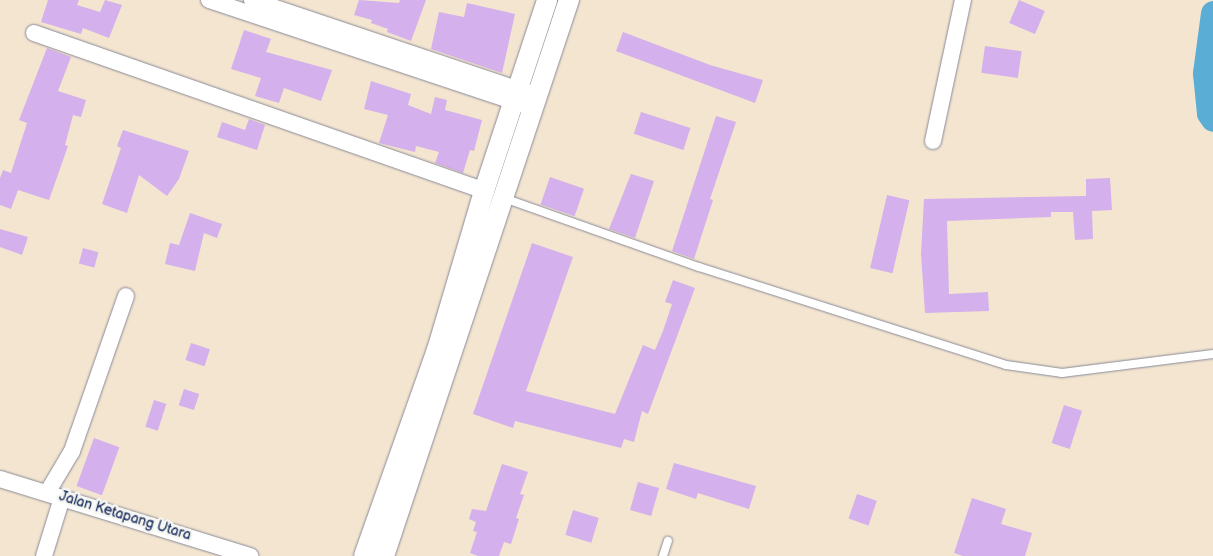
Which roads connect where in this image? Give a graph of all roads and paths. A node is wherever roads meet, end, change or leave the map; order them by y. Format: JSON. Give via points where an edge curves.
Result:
{"nodes":[{"id":1,"x":209,"y":0,"type":"edge"},
{"id":2,"x":252,"y":0,"type":"edge"},
{"id":3,"x":547,"y":0,"type":"edge"},
{"id":4,"x":569,"y":0,"type":"edge"},
{"id":5,"x":963,"y":0,"type":"edge"},
{"id":6,"x":34,"y":32,"type":"dead end"},
{"id":7,"x":515,"y":96,"type":"junction"},
{"id":8,"x":535,"y":102,"type":"junction"},
{"id":9,"x":933,"y":141,"type":"dead end"},
{"id":10,"x":484,"y":192,"type":"junction"},
{"id":11,"x":504,"y":198,"type":"junction"},
{"id":12,"x":126,"y":296,"type":"dead end"},
{"id":13,"x":445,"y":353,"type":"junction"},
{"id":14,"x":1213,"y":354,"type":"edge"},
{"id":15,"x":0,"y":479,"type":"edge"},
{"id":16,"x":55,"y":496,"type":"junction"},
{"id":17,"x":668,"y":541,"type":"dead end"},
{"id":18,"x":44,"y":556,"type":"edge"},
{"id":19,"x":250,"y":556,"type":"edge"},
{"id":20,"x":364,"y":556,"type":"edge"},
{"id":21,"x":384,"y":556,"type":"edge"},
{"id":22,"x":662,"y":556,"type":"edge"}],
"edges":[{"from":1,"to":7,"type":"street"},
{"from":2,"to":7,"type":"street"},
{"from":3,"to":7,"type":"street"},
{"from":4,"to":8,"type":"street"},
{"from":5,"to":9,"type":"street"},
{"from":6,"to":10,"type":"street"},
{"from":7,"to":8,"type":"street"},
{"from":7,"to":10,"type":"street"},
{"from":8,"to":11,"type":"street"},
{"from":10,"to":13,"type":"street"},
{"from":11,"to":13,"type":"street"},
{"from":11,"to":14,"type":"lane","via":[[699,267],[1006,365],[1062,373]]},
{"from":12,"to":16,"type":"street"},
{"from":13,"to":20,"type":"street"},
{"from":13,"to":21,"type":"street"},
{"from":15,"to":16,"type":"street","name":"Jalan Ketapang Utara"},
{"from":16,"to":18,"type":"street"},
{"from":16,"to":19,"type":"street","name":"Jalan Ketapang Utara"},
{"from":17,"to":22,"type":"lane"}]}
